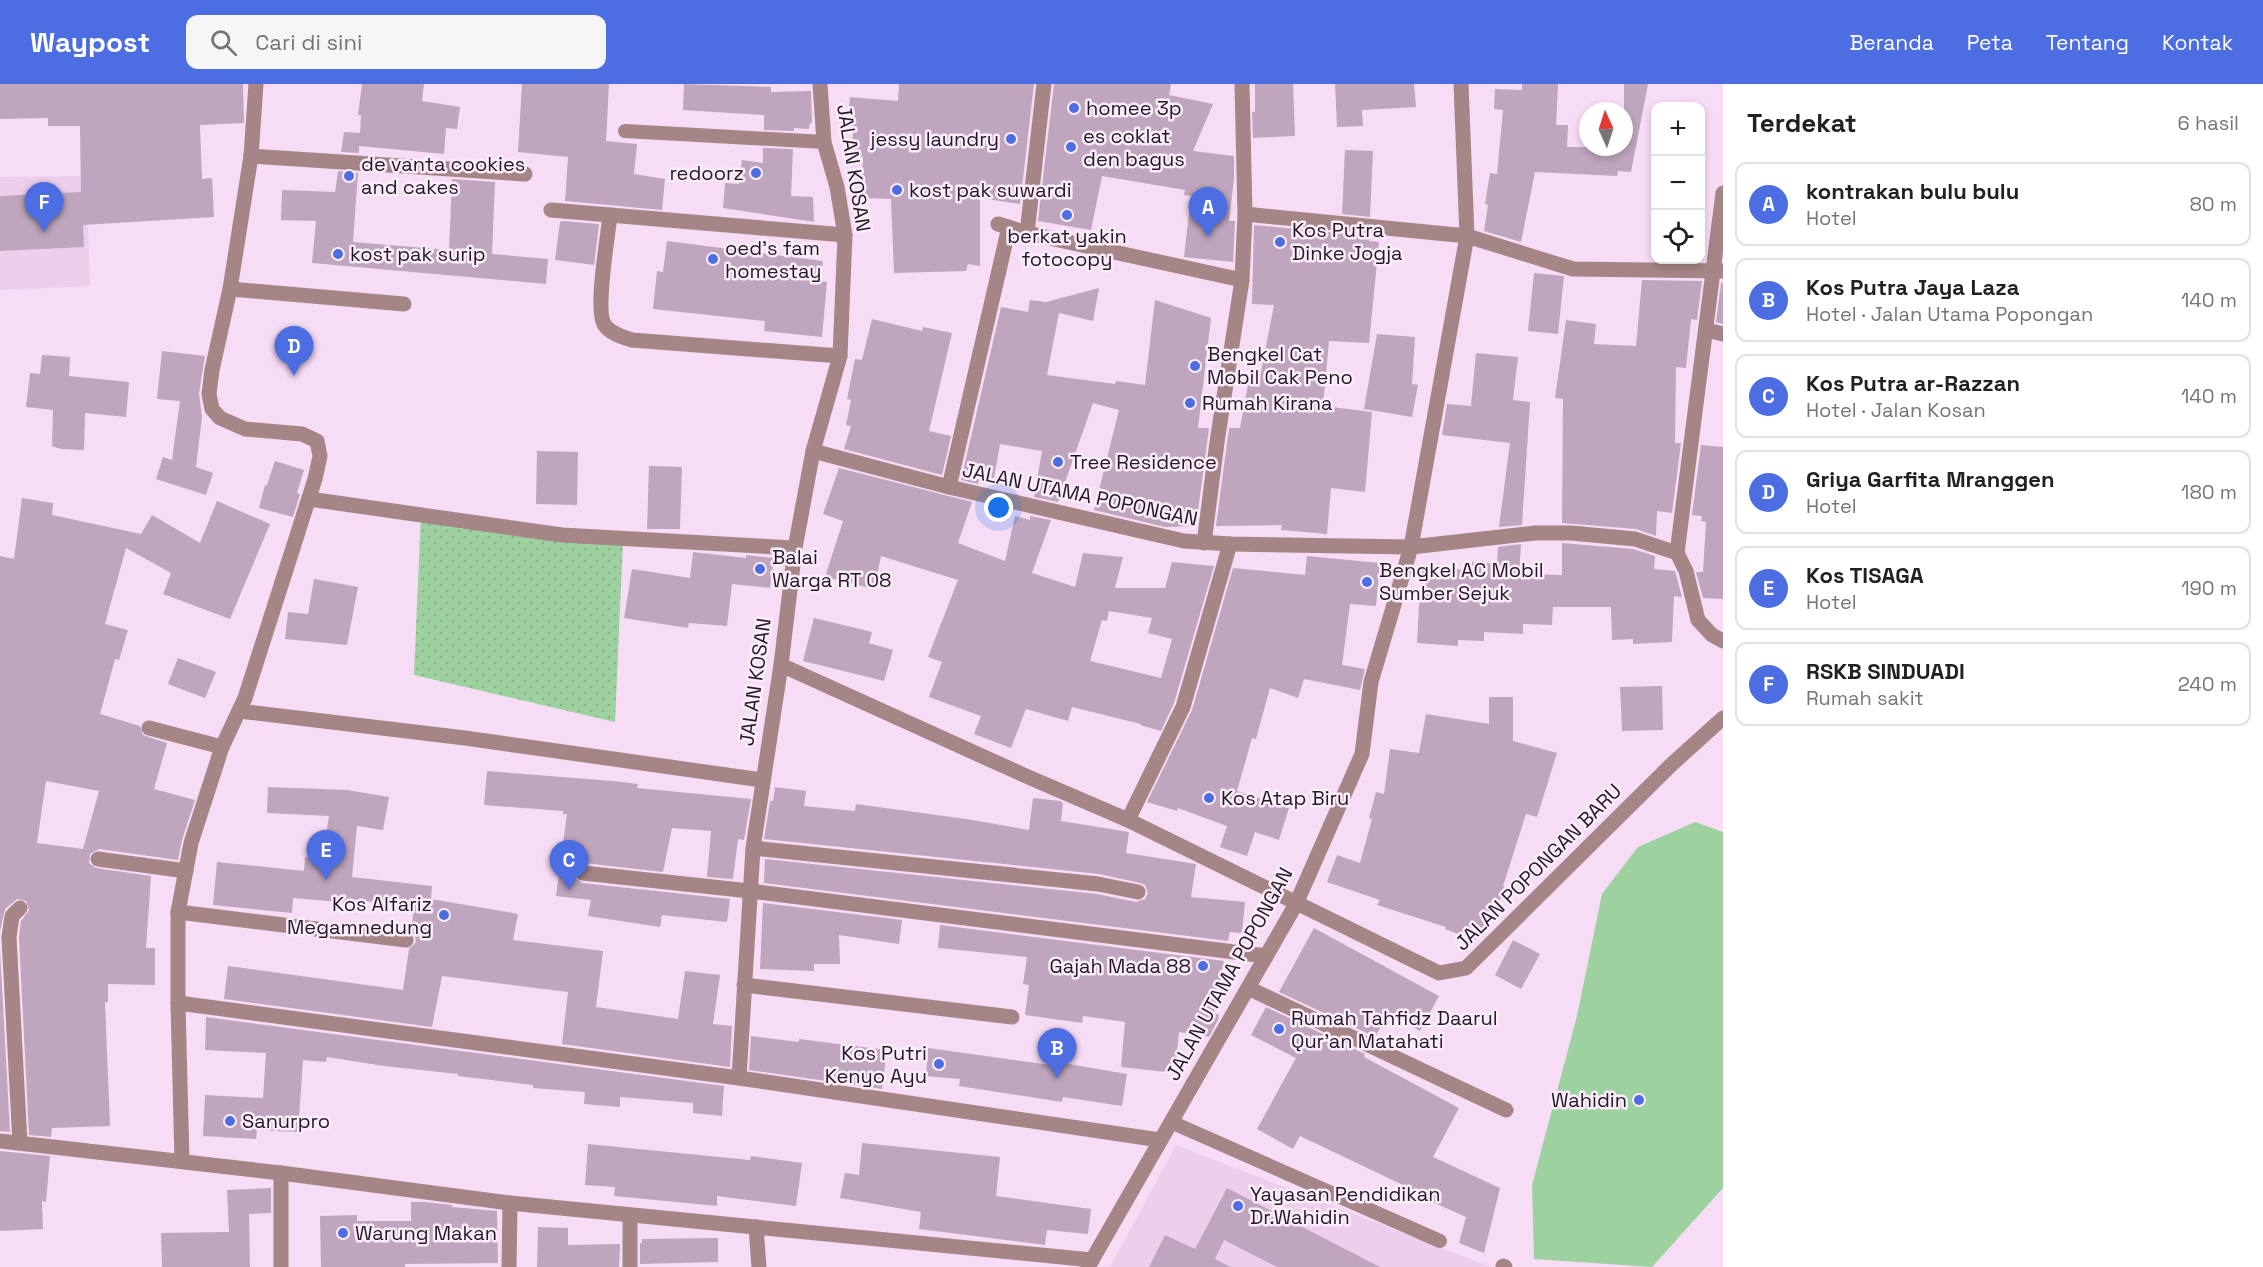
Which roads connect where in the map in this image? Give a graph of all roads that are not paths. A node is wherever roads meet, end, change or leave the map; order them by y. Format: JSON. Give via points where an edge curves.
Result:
{"nodes":[{"id":1,"x":256,"y":84,"type":"edge"},
{"id":2,"x":820,"y":84,"type":"edge"},
{"id":3,"x":1044,"y":84,"type":"edge"},
{"id":4,"x":1242,"y":84,"type":"edge"},
{"id":5,"x":1461,"y":84,"type":"edge"},
{"id":6,"x":625,"y":130,"type":"dead end"},
{"id":7,"x":824,"y":142,"type":"junction"},
{"id":8,"x":251,"y":156,"type":"junction"},
{"id":9,"x":525,"y":174,"type":"dead end"},
{"id":10,"x":1723,"y":193,"type":"edge"},
{"id":11,"x":551,"y":210,"type":"dead end"},
{"id":12,"x":1245,"y":214,"type":"junction"},
{"id":13,"x":610,"y":216,"type":"junction"},
{"id":14,"x":1027,"y":233,"type":"junction"},
{"id":15,"x":845,"y":235,"type":"junction"},
{"id":16,"x":1467,"y":236,"type":"junction"},
{"id":17,"x":1719,"y":271,"type":"edge"},
{"id":18,"x":1242,"y":280,"type":"junction"},
{"id":19,"x":230,"y":289,"type":"junction"},
{"id":20,"x":404,"y":304,"type":"dead end"},
{"id":21,"x":1706,"y":330,"type":"junction"},
{"id":22,"x":1723,"y":334,"type":"edge"},
{"id":23,"x":840,"y":356,"type":"junction"},
{"id":24,"x":813,"y":451,"type":"junction"},
{"id":25,"x":949,"y":487,"type":"junction"},
{"id":26,"x":309,"y":499,"type":"junction"},
{"id":27,"x":1204,"y":543,"type":"junction"},
{"id":28,"x":1230,"y":544,"type":"junction"},
{"id":29,"x":1411,"y":547,"type":"junction"},
{"id":30,"x":795,"y":548,"type":"junction"},
{"id":31,"x":1677,"y":553,"type":"junction"},
{"id":32,"x":1723,"y":641,"type":"edge"},
{"id":33,"x":780,"y":665,"type":"junction"},
{"id":34,"x":239,"y":711,"type":"junction"},
{"id":35,"x":1723,"y":718,"type":"edge"},
{"id":36,"x":149,"y":728,"type":"dead end"},
{"id":37,"x":222,"y":747,"type":"junction"},
{"id":38,"x":762,"y":780,"type":"junction"},
{"id":39,"x":1128,"y":820,"type":"junction"},
{"id":40,"x":753,"y":848,"type":"junction"},
{"id":41,"x":98,"y":859,"type":"dead end"},
{"id":42,"x":186,"y":871,"type":"junction"},
{"id":43,"x":583,"y":873,"type":"dead end"},
{"id":44,"x":750,"y":891,"type":"junction"},
{"id":45,"x":1138,"y":892,"type":"dead end"},
{"id":46,"x":1296,"y":904,"type":"junction"},
{"id":47,"x":20,"y":909,"type":"dead end"},
{"id":48,"x":178,"y":912,"type":"junction"},
{"id":49,"x":406,"y":940,"type":"dead end"},
{"id":50,"x":1266,"y":956,"type":"junction"},
{"id":51,"x":744,"y":985,"type":"junction"},
{"id":52,"x":1248,"y":988,"type":"junction"},
{"id":53,"x":178,"y":1002,"type":"junction"},
{"id":54,"x":1012,"y":1017,"type":"dead end"},
{"id":55,"x":738,"y":1078,"type":"junction"},
{"id":56,"x":1506,"y":1110,"type":"dead end"},
{"id":57,"x":1171,"y":1122,"type":"junction"},
{"id":58,"x":1160,"y":1140,"type":"junction"},
{"id":59,"x":0,"y":1141,"type":"edge"},
{"id":60,"x":20,"y":1143,"type":"junction"},
{"id":61,"x":182,"y":1161,"type":"junction"},
{"id":62,"x":281,"y":1173,"type":"junction"},
{"id":63,"x":510,"y":1203,"type":"junction"},
{"id":64,"x":630,"y":1215,"type":"junction"},
{"id":65,"x":756,"y":1227,"type":"junction"},
{"id":66,"x":1440,"y":1241,"type":"dead end"},
{"id":67,"x":1090,"y":1263,"type":"edge"},
{"id":68,"x":281,"y":1267,"type":"edge"},
{"id":69,"x":509,"y":1267,"type":"edge"},
{"id":70,"x":630,"y":1267,"type":"edge"},
{"id":71,"x":759,"y":1267,"type":"edge"}],
"edges":[{"from":1,"to":8,"type":"street"},
{"from":2,"to":7,"type":"street","name":"JALAN KOSAN"},
{"from":3,"to":14,"type":"street"},
{"from":4,"to":12,"type":"street"},
{"from":5,"to":16,"type":"street"},
{"from":6,"to":7,"type":"lane"},
{"from":7,"to":15,"type":"street","name":"JALAN KOSAN"},
{"from":8,"to":9,"type":"street"},
{"from":8,"to":19,"type":"street"},
{"from":10,"to":17,"type":"street"},
{"from":11,"to":13,"type":"street"},
{"from":12,"to":16,"type":"street"},
{"from":12,"to":18,"type":"street"},
{"from":13,"to":15,"type":"street"},
{"from":13,"to":23,"type":"street","via":[[600,308],[604,324],[616,335],[632,340]]},
{"from":14,"to":18,"type":"street"},
{"from":14,"to":25,"type":"street","via":[[1004,226]]},
{"from":15,"to":23,"type":"street","name":"JALAN KOSAN"},
{"from":16,"to":17,"type":"street","via":[[1573,269]]},
{"from":16,"to":29,"type":"street"},
{"from":17,"to":21,"type":"street"},
{"from":18,"to":27,"type":"street"},
{"from":19,"to":20,"type":"street"},
{"from":19,"to":26,"type":"street","via":[[212,370],[212,409],[220,418],[244,429],[302,434],[317,441],[320,456]]},
{"from":21,"to":22,"type":"street"},
{"from":21,"to":31,"type":"street"},
{"from":23,"to":24,"type":"street","name":"JALAN KOSAN"},
{"from":24,"to":25,"type":"street","name":"JALAN UTAMA POPONGAN"},
{"from":24,"to":30,"type":"street","name":"JALAN KOSAN"},
{"from":25,"to":27,"type":"street","name":"JALAN UTAMA POPONGAN"},
{"from":26,"to":30,"type":"street","via":[[562,535]]},
{"from":26,"to":34,"type":"street"},
{"from":27,"to":28,"type":"street","name":"JALAN UTAMA POPONGAN"},
{"from":28,"to":29,"type":"street","name":"JALAN UTAMA POPONGAN"},
{"from":28,"to":39,"type":"street","via":[[1183,707]]},
{"from":29,"to":31,"type":"street","via":[[1535,533],[1571,533],[1635,539]]},
{"from":29,"to":46,"type":"street","name":"JALAN UTAMA POPONGAN","via":[[1371,682],[1362,754]]},
{"from":30,"to":33,"type":"street","name":"JALAN KOSAN"},
{"from":31,"to":32,"type":"street","via":[[1686,571],[1698,620]]},
{"from":33,"to":38,"type":"street","name":"JALAN KOSAN"},
{"from":33,"to":39,"type":"street","name":"JALAN POPONGAN BARU"},
{"from":34,"to":37,"type":"street"},
{"from":34,"to":38,"type":"street"},
{"from":35,"to":46,"type":"street","name":"JALAN POPONGAN BARU","via":[[1466,968],[1439,973]]},
{"from":36,"to":37,"type":"street"},
{"from":37,"to":42,"type":"street","via":[[191,843]]},
{"from":38,"to":40,"type":"street","name":"JALAN KOSAN"},
{"from":39,"to":46,"type":"street","name":"JALAN POPONGAN BARU"},
{"from":40,"to":44,"type":"street","name":"JALAN KOSAN"},
{"from":40,"to":45,"type":"street","via":[[1098,884]]},
{"from":41,"to":42,"type":"street"},
{"from":42,"to":48,"type":"street"},
{"from":43,"to":44,"type":"street"},
{"from":44,"to":50,"type":"street"},
{"from":44,"to":51,"type":"street","name":"JALAN KOSAN"},
{"from":46,"to":50,"type":"street","name":"JALAN UTAMA POPONGAN"},
{"from":47,"to":60,"type":"street","via":[[12,916],[9,937]]},
{"from":48,"to":49,"type":"street"},
{"from":48,"to":53,"type":"street"},
{"from":50,"to":52,"type":"street","name":"JALAN UTAMA POPONGAN"},
{"from":51,"to":54,"type":"street"},
{"from":51,"to":55,"type":"street","name":"JALAN KOSAN"},
{"from":52,"to":56,"type":"street"},
{"from":52,"to":57,"type":"street","name":"JALAN UTAMA POPONGAN"},
{"from":53,"to":55,"type":"street"},
{"from":53,"to":61,"type":"street"},
{"from":55,"to":58,"type":"street"},
{"from":57,"to":58,"type":"street","name":"JALAN UTAMA POPONGAN"},
{"from":57,"to":66,"type":"lane"},
{"from":58,"to":67,"type":"street","name":"JALAN UTAMA POPONGAN"},
{"from":59,"to":60,"type":"street"},
{"from":60,"to":61,"type":"street"},
{"from":61,"to":62,"type":"street"},
{"from":62,"to":63,"type":"street"},
{"from":62,"to":68,"type":"street"},
{"from":63,"to":64,"type":"street"},
{"from":63,"to":69,"type":"street"},
{"from":64,"to":65,"type":"street"},
{"from":64,"to":70,"type":"street"},
{"from":65,"to":67,"type":"street"},
{"from":65,"to":71,"type":"street"}]}
